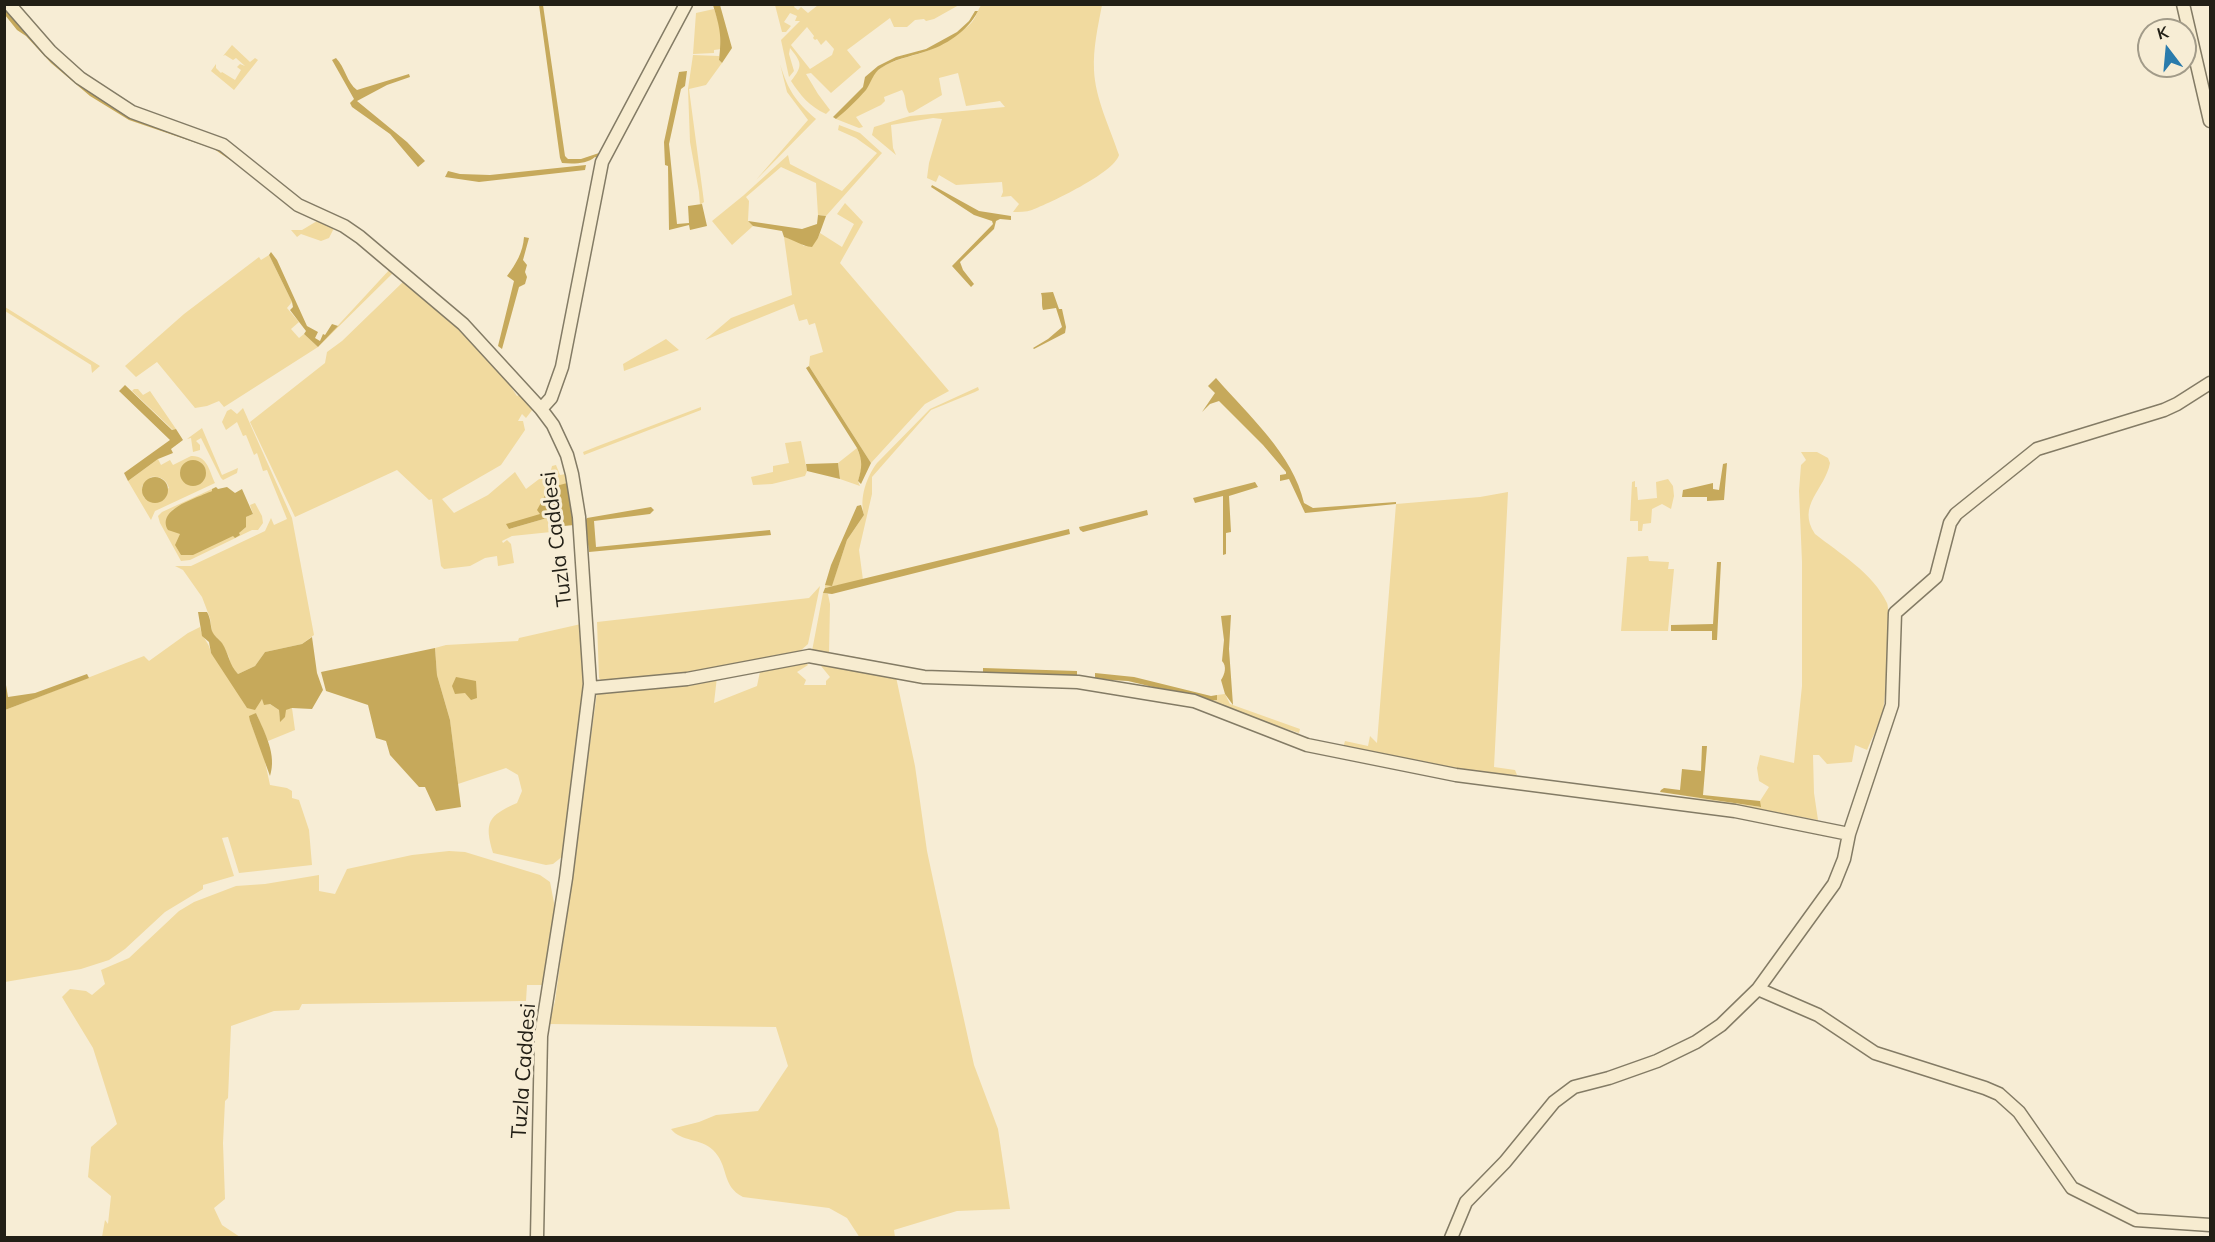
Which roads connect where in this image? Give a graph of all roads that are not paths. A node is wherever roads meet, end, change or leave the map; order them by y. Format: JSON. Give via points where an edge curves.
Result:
{"nodes":[{"id":1,"x":9,"y":4,"type":"edge"},
{"id":2,"x":686,"y":4,"type":"edge"},
{"id":3,"x":2183,"y":4,"type":"edge"},
{"id":4,"x":2211,"y":121,"type":"edge"},
{"id":5,"x":2211,"y":383,"type":"edge"},
{"id":6,"x":541,"y":408,"type":"junction"},
{"id":7,"x":590,"y":688,"type":"junction"},
{"id":8,"x":1849,"y":834,"type":"junction"},
{"id":9,"x":1758,"y":989,"type":"junction"},
{"id":10,"x":2211,"y":1225,"type":"edge"},
{"id":11,"x":537,"y":1238,"type":"edge"},
{"id":12,"x":1451,"y":1238,"type":"edge"}],
"edges":[{"from":1,"to":6,"type":"street","name":"Tuzla Caddesi","via":[[50,51],[132,112],[223,145],[298,205],[360,237],[463,324]]},
{"from":2,"to":6,"type":"street","via":[[602,162],[562,367],[551,398]]},
{"from":3,"to":4,"type":"street"},
{"from":5,"to":8,"type":"street","via":[[2163,410],[2037,450],[1956,513],[1936,577],[1895,613],[1892,705]]},
{"from":6,"to":7,"type":"street","name":"Tuzla Caddesi","via":[[553,425],[572,474],[579,517]]},
{"from":7,"to":8,"type":"street","via":[[687,679],[809,656],[924,677],[1078,682],[1194,701],[1307,745],[1456,776],[1735,811]]},
{"from":7,"to":11,"type":"street","name":"Tuzla Caddesi","via":[[541,1036]]},
{"from":8,"to":9,"type":"street","via":[[1834,884]]},
{"from":9,"to":10,"type":"street","via":[[1818,1015],[1875,1053],[1999,1094],[2019,1112],[2072,1188],[2136,1220]]},
{"from":9,"to":12,"type":"street","via":[[1721,1025],[1696,1042],[1657,1061],[1574,1087],[1554,1102],[1466,1203]]}]}
